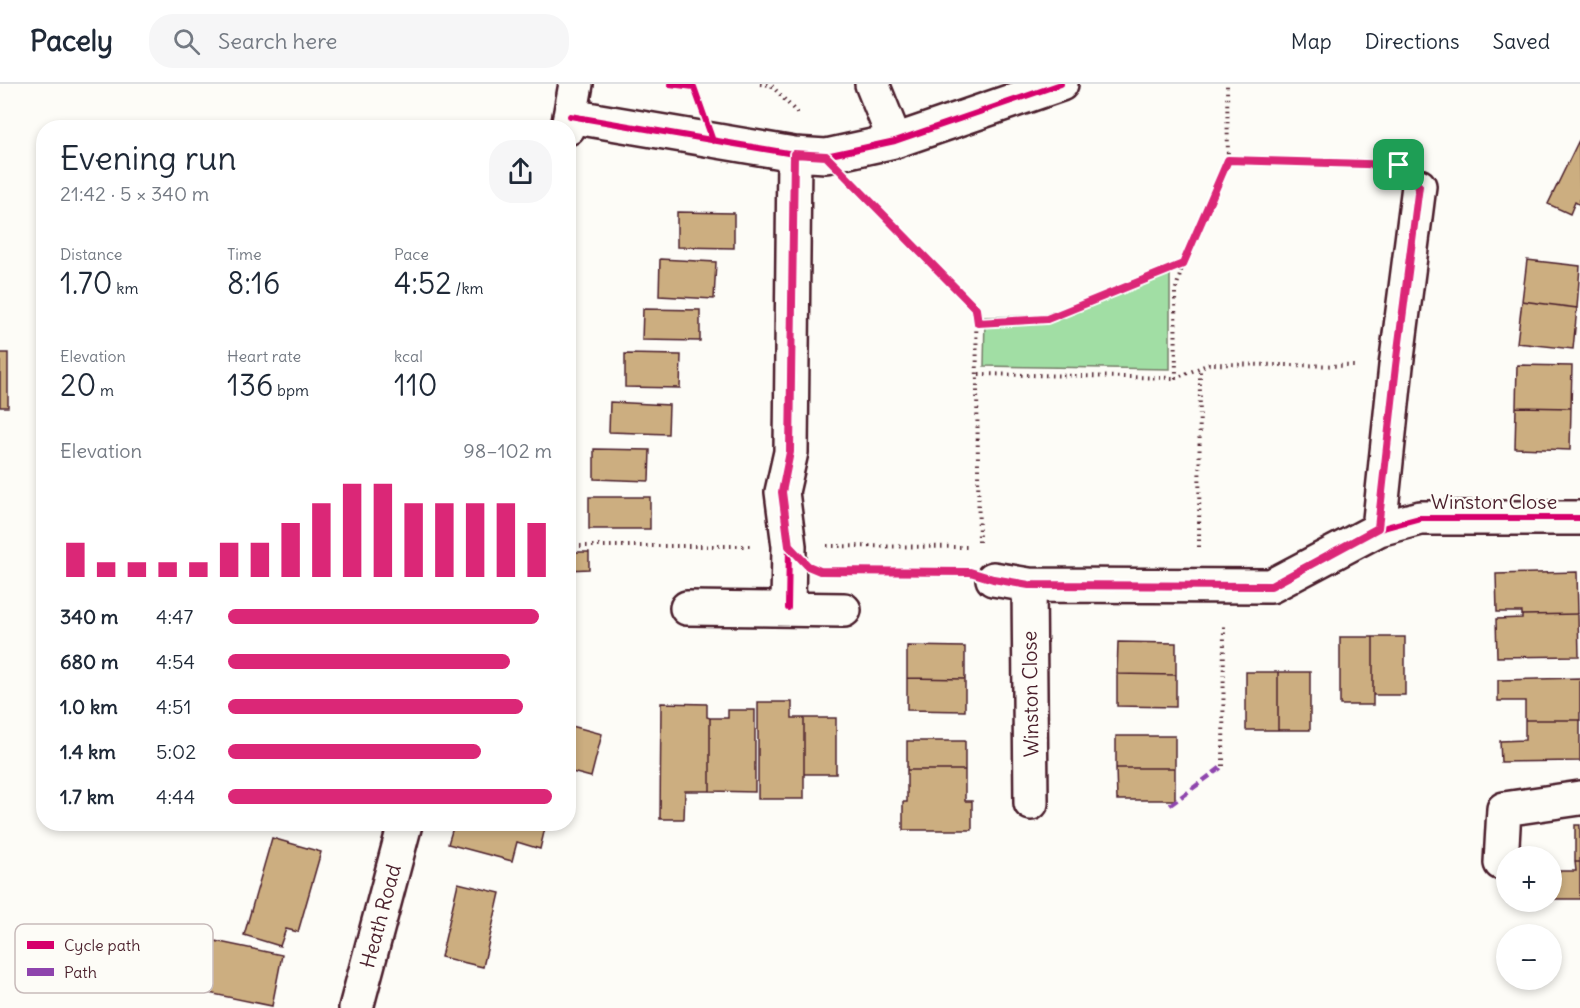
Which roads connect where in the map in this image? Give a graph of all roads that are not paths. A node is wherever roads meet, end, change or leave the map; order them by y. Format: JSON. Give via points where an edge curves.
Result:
{"nodes":[{"id":1,"x":576,"y":84,"type":"edge"},
{"id":2,"x":872,"y":84,"type":"edge"},
{"id":3,"x":1054,"y":85,"type":"edge"},
{"id":4,"x":569,"y":120,"type":"edge"},
{"id":5,"x":576,"y":123,"type":"edge"},
{"id":6,"x":895,"y":141,"type":"junction"},
{"id":7,"x":810,"y":155,"type":"junction"},
{"id":8,"x":1419,"y":186,"type":"road end"},
{"id":9,"x":1580,"y":518,"type":"edge"},
{"id":10,"x":1378,"y":528,"type":"junction"},
{"id":11,"x":993,"y":579,"type":"road end"},
{"id":12,"x":1029,"y":585,"type":"junction"},
{"id":13,"x":687,"y":608,"type":"dead end"},
{"id":14,"x":788,"y":608,"type":"junction"},
{"id":15,"x":844,"y":610,"type":"dead end"},
{"id":16,"x":1580,"y":798,"type":"edge"},
{"id":17,"x":1031,"y":803,"type":"dead end"},
{"id":18,"x":403,"y":831,"type":"edge"},
{"id":19,"x":1503,"y":846,"type":"edge"},
{"id":20,"x":356,"y":1008,"type":"edge"}],
"edges":[{"from":1,"to":4,"type":"street"},
{"from":2,"to":6,"type":"street"},
{"from":3,"to":6,"type":"street"},
{"from":5,"to":7,"type":"street"},
{"from":6,"to":7,"type":"street"},
{"from":7,"to":14,"type":"street","via":[[790,452],[782,492],[789,546]]},
{"from":8,"to":10,"type":"street"},
{"from":9,"to":10,"type":"street","name":"Winston Close","via":[[1420,518]]},
{"from":10,"to":12,"type":"street","name":"Winston Close","via":[[1271,586]]},
{"from":11,"to":12,"type":"street","name":"Winston Close"},
{"from":12,"to":17,"type":"street","name":"Winston Close"},
{"from":13,"to":14,"type":"street"},
{"from":14,"to":15,"type":"street"},
{"from":16,"to":19,"type":"street","via":[[1504,809]]},
{"from":18,"to":20,"type":"street","name":"Heath Road"}]}
